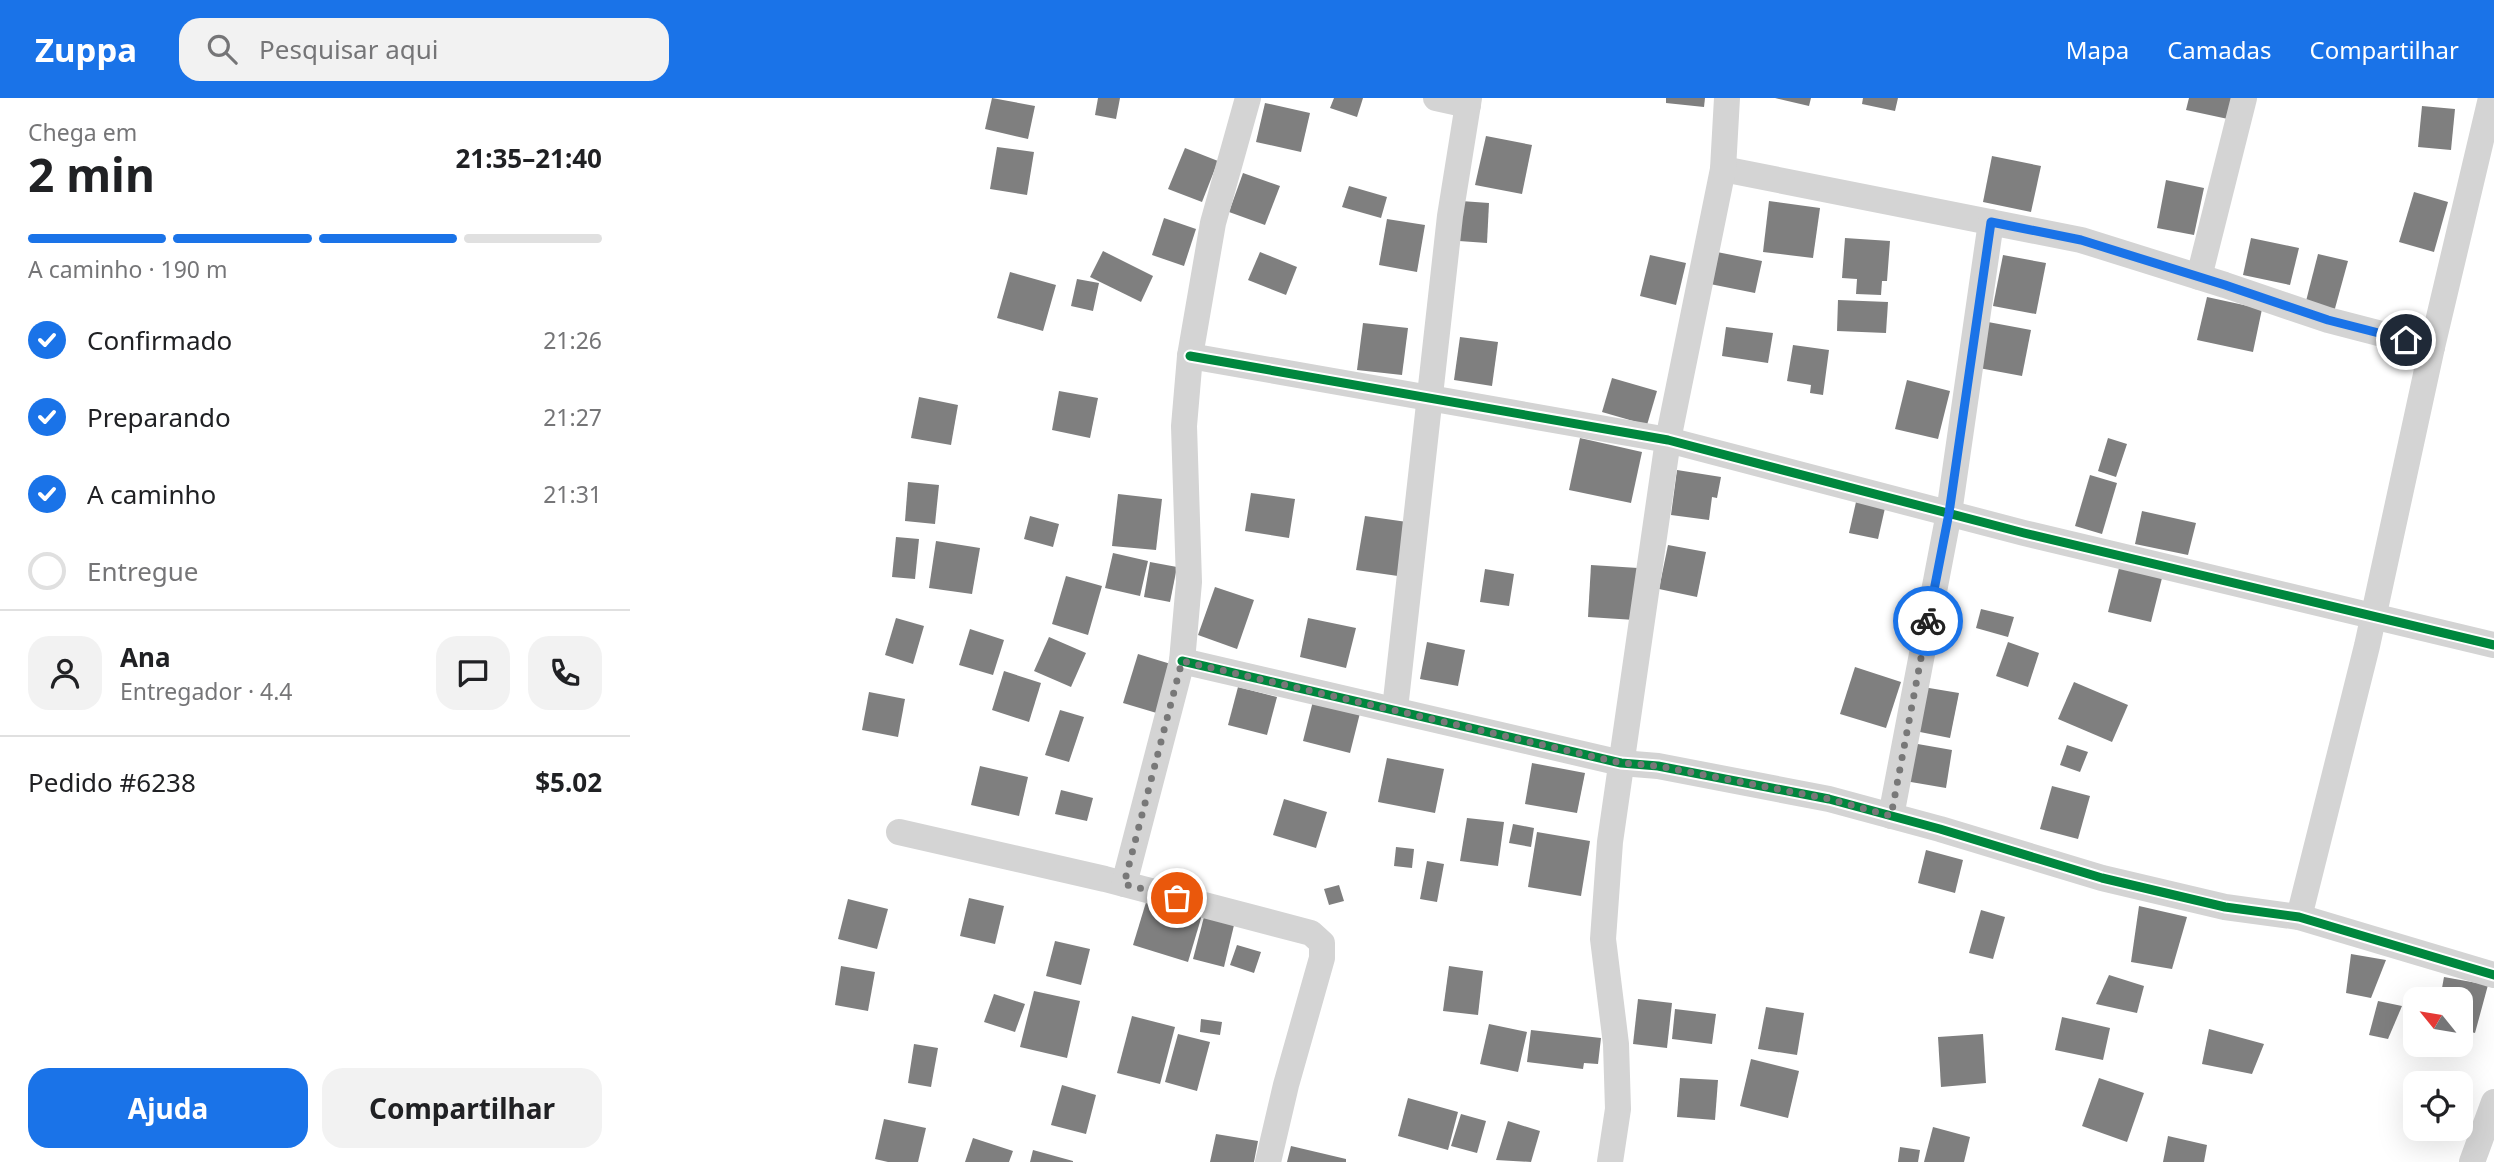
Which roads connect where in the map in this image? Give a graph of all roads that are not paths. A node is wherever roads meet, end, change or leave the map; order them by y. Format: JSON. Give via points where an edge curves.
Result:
{"nodes":[{"id":1,"x":1248,"y":98,"type":"edge"},
{"id":2,"x":1436,"y":98,"type":"edge"},
{"id":3,"x":1727,"y":98,"type":"edge"},
{"id":4,"x":2244,"y":98,"type":"edge"},
{"id":5,"x":2491,"y":98,"type":"edge"},
{"id":6,"x":1468,"y":102,"type":"edge"},
{"id":7,"x":1723,"y":169,"type":"junction"},
{"id":8,"x":1991,"y":222,"type":"junction"},
{"id":9,"x":2199,"y":277,"type":"junction"},
{"id":10,"x":2432,"y":347,"type":"junction"},
{"id":11,"x":1190,"y":356,"type":"junction"},
{"id":12,"x":1430,"y":397,"type":"junction"},
{"id":13,"x":1668,"y":440,"type":"junction"},
{"id":14,"x":1949,"y":513,"type":"junction"},
{"id":15,"x":2373,"y":617,"type":"junction"},
{"id":16,"x":2494,"y":645,"type":"edge"},
{"id":17,"x":1182,"y":661,"type":"junction"},
{"id":18,"x":1395,"y":709,"type":"junction"},
{"id":19,"x":1621,"y":763,"type":"junction"},
{"id":20,"x":1891,"y":816,"type":"junction"},
{"id":21,"x":899,"y":832,"type":"dead end"},
{"id":22,"x":1124,"y":884,"type":"junction"},
{"id":23,"x":2299,"y":917,"type":"junction"},
{"id":24,"x":2494,"y":975,"type":"edge"},
{"id":25,"x":2494,"y":1102,"type":"edge"},
{"id":26,"x":1268,"y":1162,"type":"edge"},
{"id":27,"x":1610,"y":1162,"type":"edge"},
{"id":28,"x":2472,"y":1162,"type":"edge"}],
"edges":[{"from":1,"to":11,"type":"street","via":[[1213,223]]},
{"from":2,"to":6,"type":"street"},
{"from":3,"to":7,"type":"street"},
{"from":4,"to":9,"type":"street"},
{"from":5,"to":10,"type":"street"},
{"from":6,"to":12,"type":"street"},
{"from":7,"to":8,"type":"street"},
{"from":7,"to":13,"type":"street"},
{"from":8,"to":9,"type":"street","via":[[2081,240]]},
{"from":8,"to":14,"type":"street"},
{"from":9,"to":10,"type":"street","via":[[2328,320]]},
{"from":10,"to":15,"type":"street"},
{"from":11,"to":12,"type":"street"},
{"from":11,"to":17,"type":"street","via":[[1184,426],[1189,582]]},
{"from":12,"to":13,"type":"street"},
{"from":12,"to":18,"type":"street"},
{"from":13,"to":14,"type":"street"},
{"from":13,"to":19,"type":"street"},
{"from":14,"to":15,"type":"street"},
{"from":14,"to":20,"type":"street"},
{"from":15,"to":16,"type":"street"},
{"from":15,"to":23,"type":"street"},
{"from":17,"to":18,"type":"street"},
{"from":17,"to":22,"type":"street"},
{"from":18,"to":19,"type":"street"},
{"from":19,"to":20,"type":"street","via":[[1829,799]]},
{"from":19,"to":27,"type":"street","via":[[1603,939],[1616,1044],[1618,1109]]},
{"from":20,"to":23,"type":"street","via":[[2102,878],[2225,907]]},
{"from":21,"to":22,"type":"street"},
{"from":22,"to":26,"type":"street","via":[[1311,933],[1322,943],[1322,958]]},
{"from":23,"to":24,"type":"street"},
{"from":25,"to":28,"type":"street"}]}
